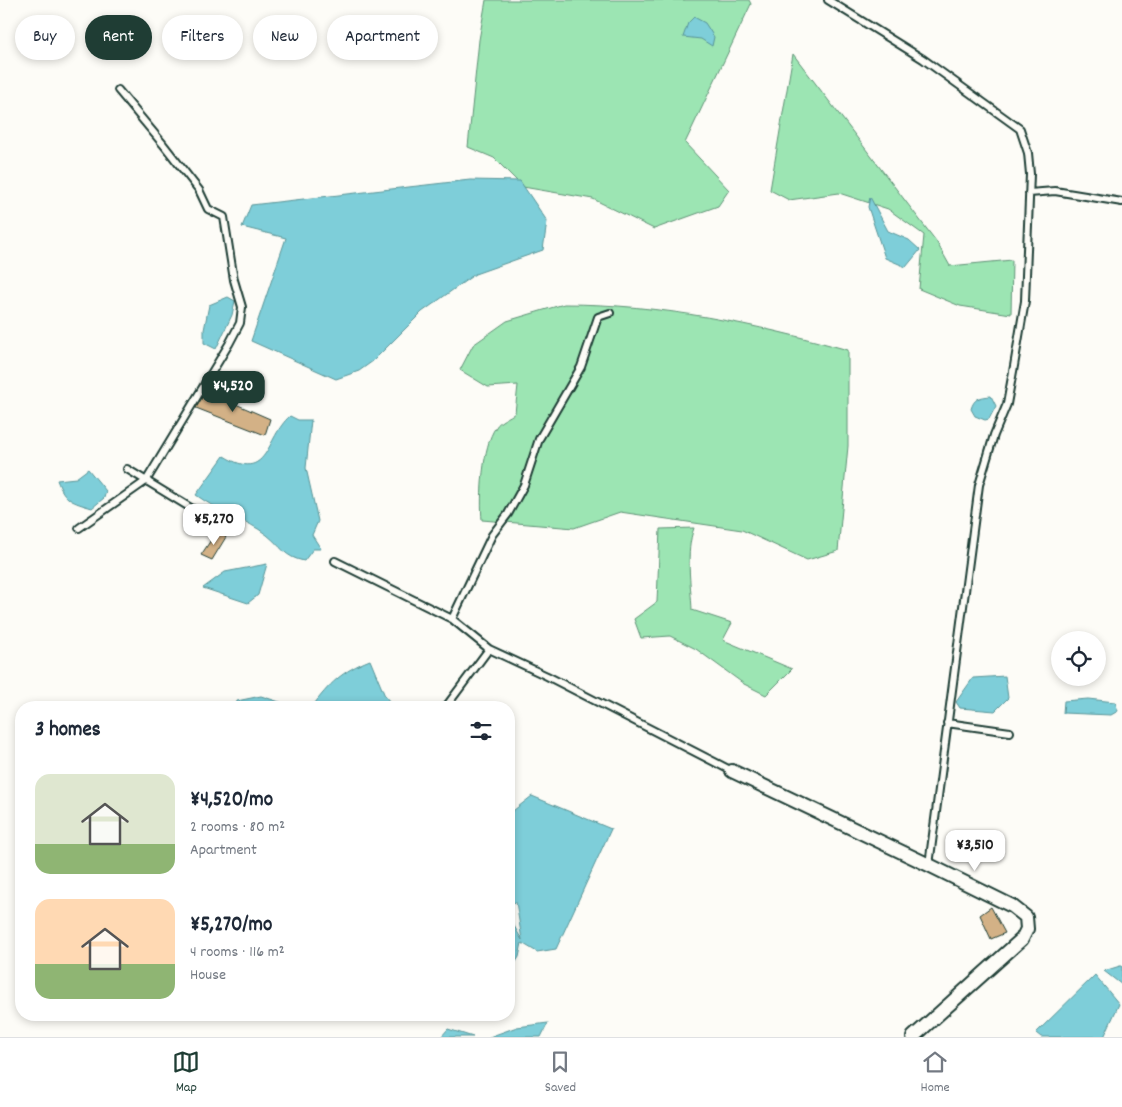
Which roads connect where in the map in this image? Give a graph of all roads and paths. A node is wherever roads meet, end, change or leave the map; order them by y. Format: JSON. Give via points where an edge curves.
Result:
{"nodes":[{"id":1,"x":828,"y":0,"type":"edge"},
{"id":2,"x":118,"y":90,"type":"dead end"},
{"id":3,"x":1030,"y":193,"type":"junction"},
{"id":4,"x":1122,"y":202,"type":"edge"},
{"id":5,"x":610,"y":314,"type":"dead end"},
{"id":6,"x":127,"y":469,"type":"dead end"},
{"id":7,"x":146,"y":481,"type":"junction"},
{"id":8,"x":222,"y":527,"type":"dead end"},
{"id":9,"x":79,"y":528,"type":"dead end"},
{"id":10,"x":335,"y":561,"type":"dead end"},
{"id":11,"x":452,"y":619,"type":"junction"},
{"id":12,"x":489,"y":649,"type":"junction"},
{"id":13,"x":450,"y":701,"type":"edge"},
{"id":14,"x":947,"y":723,"type":"junction"},
{"id":15,"x":1010,"y":732,"type":"dead end"},
{"id":16,"x":732,"y":771,"type":"joint"},
{"id":17,"x":929,"y":864,"type":"junction"},
{"id":18,"x":913,"y":1037,"type":"edge"}],
"edges":[{"from":1,"to":3,"type":"lane","via":[[923,59],[1020,130],[1028,153]]},
{"from":2,"to":7,"type":"lane","via":[[199,190],[208,209],[224,217],[234,280],[242,306],[240,323],[229,344]]},
{"from":3,"to":4,"type":"lane","via":[[1055,191]]},
{"from":3,"to":14,"type":"lane","via":[[1025,301],[1007,404],[979,485]]},
{"from":5,"to":11,"type":"lane","via":[[598,317],[581,367],[539,439],[524,485],[492,535]]},
{"from":6,"to":7,"type":"lane"},
{"from":7,"to":8,"type":"lane"},
{"from":7,"to":9,"type":"lane"},
{"from":10,"to":11,"type":"lane"},
{"from":11,"to":12,"type":"lane"},
{"from":12,"to":13,"type":"lane"},
{"from":12,"to":16,"type":"lane"},
{"from":14,"to":15,"type":"lane"},
{"from":14,"to":17,"type":"lane"},
{"from":16,"to":17,"type":"street"},
{"from":17,"to":18,"type":"street","via":[[1012,906],[1026,917],[1027,929],[1011,950]]}]}
